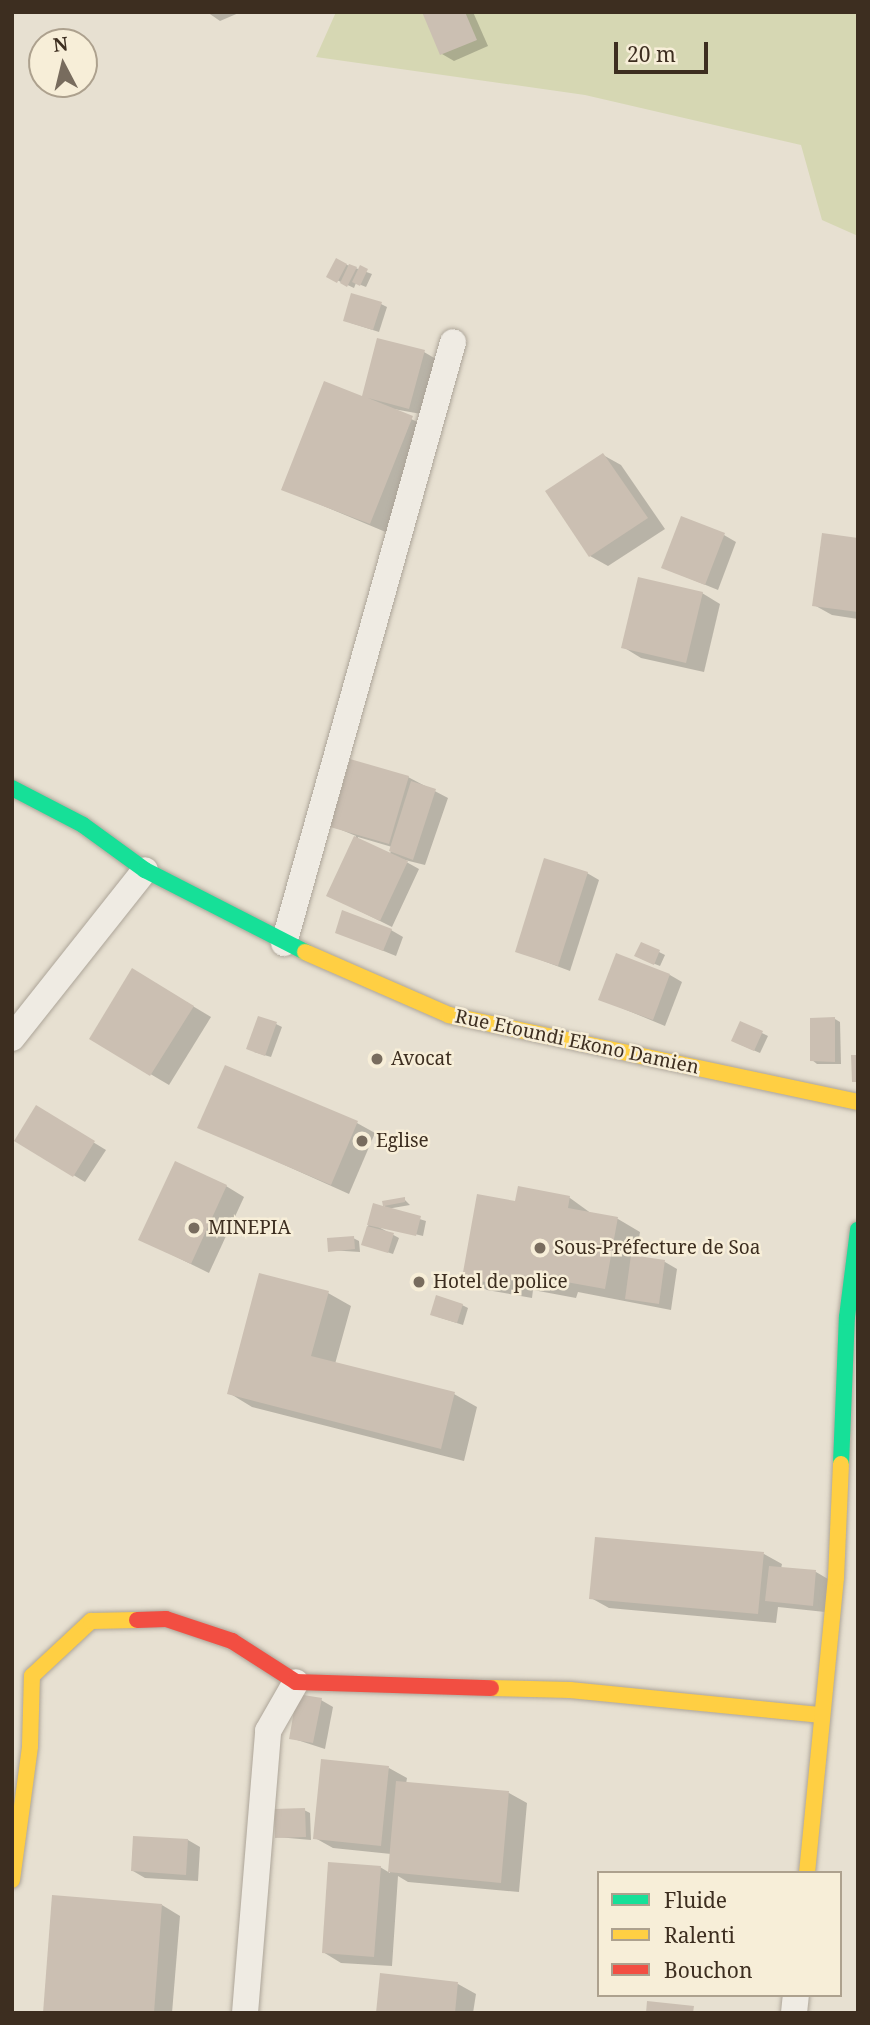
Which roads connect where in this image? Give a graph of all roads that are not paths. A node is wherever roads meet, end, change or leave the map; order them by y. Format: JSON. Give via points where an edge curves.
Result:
{"nodes":[{"id":1,"x":453,"y":342,"type":"dead end"},
{"id":2,"x":12,"y":789,"type":"edge"},
{"id":3,"x":145,"y":870,"type":"junction"},
{"id":4,"x":284,"y":943,"type":"junction"},
{"id":5,"x":12,"y":1038,"type":"edge"},
{"id":6,"x":858,"y":1102,"type":"edge"},
{"id":7,"x":858,"y":1230,"type":"edge"},
{"id":8,"x":296,"y":1682,"type":"junction"},
{"id":9,"x":822,"y":1715,"type":"junction"},
{"id":10,"x":807,"y":1871,"type":"edge"},
{"id":11,"x":12,"y":1880,"type":"edge"},
{"id":12,"x":245,"y":2013,"type":"edge"}],
"edges":[{"from":1,"to":4,"type":"street"},
{"from":2,"to":3,"type":"street","name":"Rue Etoundi Ekono Damien","via":[[83,825]]},
{"from":3,"to":4,"type":"street","name":"Rue Etoundi Ekono Damien"},
{"from":3,"to":5,"type":"street"},
{"from":4,"to":6,"type":"street","name":"Rue Etoundi Ekono Damien","via":[[449,1014]]},
{"from":7,"to":9,"type":"street","via":[[847,1317],[836,1578]]},
{"from":8,"to":9,"type":"street","via":[[570,1690]]},
{"from":8,"to":11,"type":"street","via":[[232,1641],[166,1619],[91,1621],[32,1676],[30,1746]]},
{"from":8,"to":12,"type":"street","via":[[268,1731]]},
{"from":9,"to":10,"type":"street"}]}
